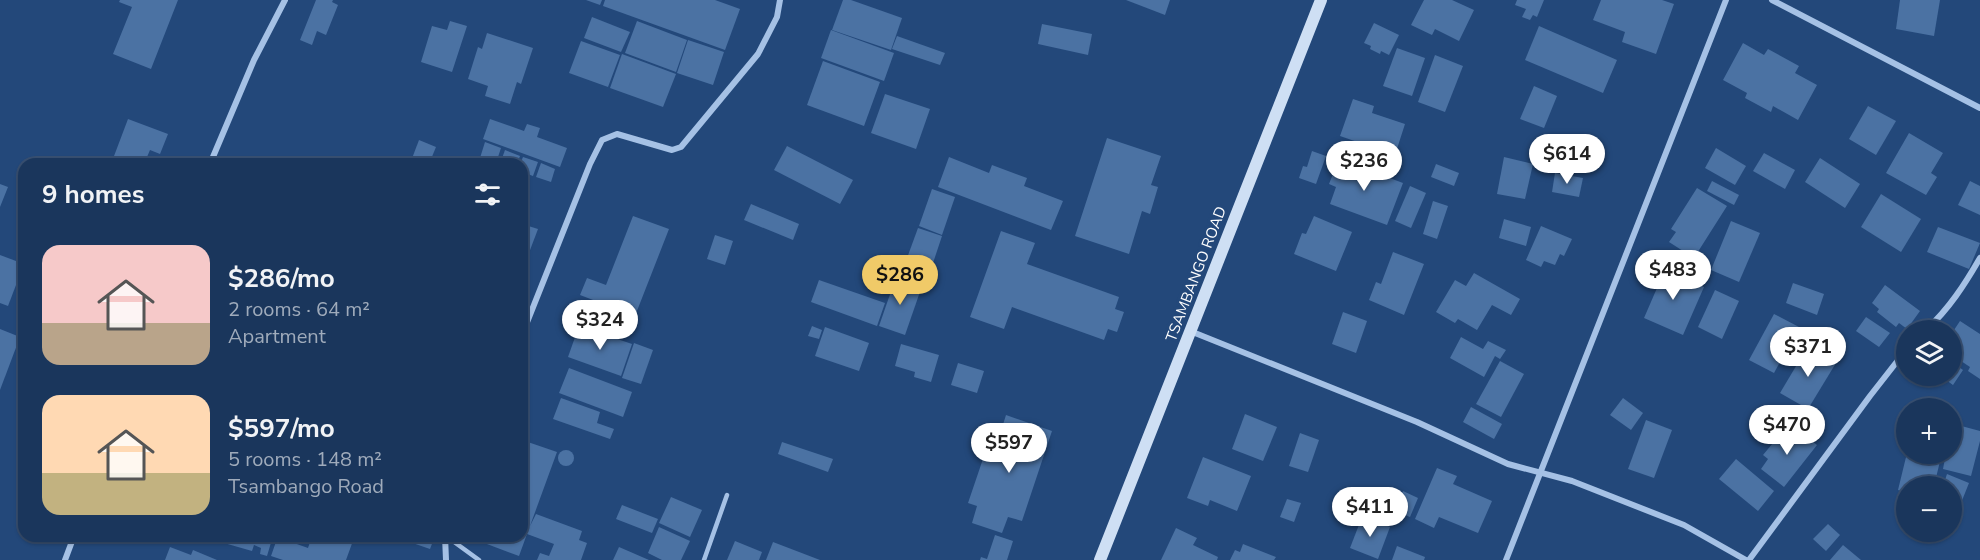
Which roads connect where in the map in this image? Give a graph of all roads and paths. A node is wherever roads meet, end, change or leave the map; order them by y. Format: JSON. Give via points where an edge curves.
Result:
{"nodes":[{"id":1,"x":285,"y":0,"type":"edge"},
{"id":2,"x":780,"y":0,"type":"edge"},
{"id":3,"x":1321,"y":0,"type":"edge"},
{"id":4,"x":1726,"y":0,"type":"edge"},
{"id":5,"x":1772,"y":0,"type":"edge"},
{"id":6,"x":1980,"y":108,"type":"edge"},
{"id":7,"x":213,"y":158,"type":"edge"},
{"id":8,"x":1980,"y":258,"type":"edge"},
{"id":9,"x":528,"y":320,"type":"edge"},
{"id":10,"x":1937,"y":320,"type":"edge"},
{"id":11,"x":1190,"y":331,"type":"junction"},
{"id":12,"x":1896,"y":363,"type":"edge"},
{"id":13,"x":1538,"y":474,"type":"junction"},
{"id":14,"x":727,"y":495,"type":"dead end"},
{"id":15,"x":72,"y":542,"type":"edge"},
{"id":16,"x":445,"y":542,"type":"edge"},
{"id":17,"x":454,"y":542,"type":"edge"},
{"id":18,"x":65,"y":560,"type":"edge"},
{"id":19,"x":446,"y":560,"type":"edge"},
{"id":20,"x":479,"y":560,"type":"edge"},
{"id":21,"x":704,"y":560,"type":"edge"},
{"id":22,"x":1100,"y":560,"type":"edge"},
{"id":23,"x":1506,"y":560,"type":"edge"},
{"id":24,"x":1748,"y":560,"type":"edge"}],
"edges":[{"from":1,"to":7,"type":"street","via":[[254,60]]},
{"from":2,"to":9,"type":"street","via":[[777,17],[758,54],[681,147],[672,150],[618,134],[602,141]]},
{"from":3,"to":11,"type":"street","name":"TSAMBANGO ROAD"},
{"from":4,"to":13,"type":"street"},
{"from":5,"to":6,"type":"street"},
{"from":8,"to":10,"type":"street"},
{"from":11,"to":13,"type":"street"},
{"from":11,"to":22,"type":"street","name":"TSAMBANGO ROAD"},
{"from":12,"to":24,"type":"street"},
{"from":13,"to":23,"type":"street"},
{"from":13,"to":24,"type":"street","via":[[1572,481],[1684,525]]},
{"from":14,"to":21,"type":"lane"},
{"from":15,"to":18,"type":"street"},
{"from":16,"to":19,"type":"street"},
{"from":17,"to":20,"type":"lane"}]}
